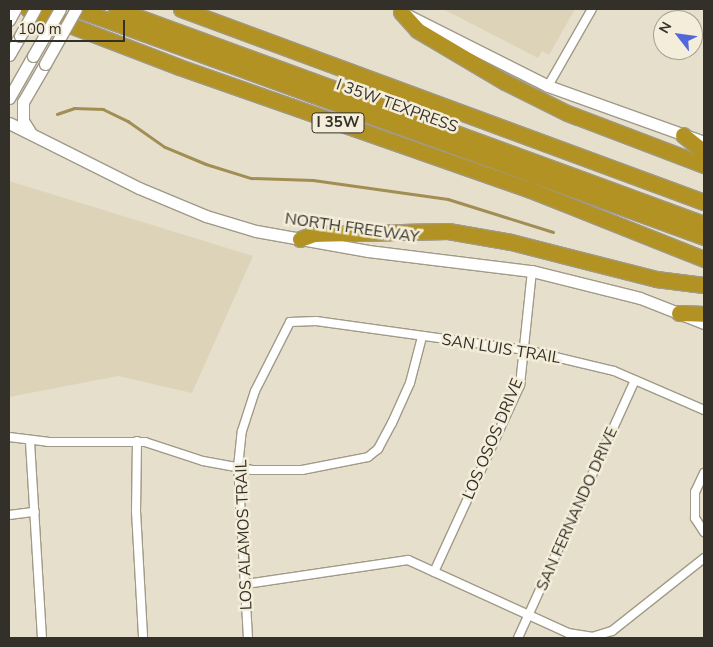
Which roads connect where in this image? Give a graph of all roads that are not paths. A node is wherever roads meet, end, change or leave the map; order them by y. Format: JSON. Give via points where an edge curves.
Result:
{"nodes":[{"id":1,"x":15,"y":9,"type":"edge"},
{"id":2,"x":28,"y":9,"type":"edge"},
{"id":3,"x":35,"y":9,"type":"edge"},
{"id":4,"x":60,"y":9,"type":"edge"},
{"id":5,"x":76,"y":9,"type":"edge"},
{"id":6,"x":116,"y":9,"type":"edge"},
{"id":7,"x":180,"y":9,"type":"edge"},
{"id":8,"x":592,"y":9,"type":"edge"},
{"id":9,"x":398,"y":10,"type":"edge"},
{"id":10,"x":9,"y":20,"type":"edge"},
{"id":11,"x":9,"y":55,"type":"edge"},
{"id":12,"x":548,"y":86,"type":"junction"},
{"id":13,"x":9,"y":98,"type":"edge"},
{"id":14,"x":9,"y":122,"type":"edge"},
{"id":15,"x":30,"y":132,"type":"junction"},
{"id":16,"x":683,"y":135,"type":"junction"},
{"id":17,"x":538,"y":141,"type":"junction"},
{"id":18,"x":704,"y":142,"type":"edge"},
{"id":19,"x":704,"y":152,"type":"edge"},
{"id":20,"x":704,"y":165,"type":"edge"},
{"id":21,"x":704,"y":192,"type":"edge"},
{"id":22,"x":704,"y":202,"type":"edge"},
{"id":23,"x":577,"y":208,"type":"junction"},
{"id":24,"x":704,"y":224,"type":"edge"},
{"id":25,"x":704,"y":237,"type":"edge"},
{"id":26,"x":300,"y":239,"type":"junction"},
{"id":27,"x":704,"y":259,"type":"edge"},
{"id":28,"x":704,"y":267,"type":"edge"},
{"id":29,"x":532,"y":271,"type":"junction"},
{"id":30,"x":704,"y":285,"type":"edge"},
{"id":31,"x":679,"y":313,"type":"junction"},
{"id":32,"x":704,"y":314,"type":"edge"},
{"id":33,"x":290,"y":322,"type":"joint"},
{"id":34,"x":704,"y":323,"type":"edge"},
{"id":35,"x":422,"y":337,"type":"junction"},
{"id":36,"x":526,"y":350,"type":"junction"},
{"id":37,"x":635,"y":380,"type":"junction"},
{"id":38,"x":704,"y":410,"type":"edge"},
{"id":39,"x":9,"y":437,"type":"edge"},
{"id":40,"x":137,"y":441,"type":"junction"},
{"id":41,"x":30,"y":442,"type":"junction"},
{"id":42,"x":238,"y":467,"type":"junction"},
{"id":43,"x":704,"y":473,"type":"edge"},
{"id":44,"x":35,"y":512,"type":"junction"},
{"id":45,"x":9,"y":515,"type":"edge"},
{"id":46,"x":704,"y":532,"type":"edge"},
{"id":47,"x":704,"y":558,"type":"edge"},
{"id":48,"x":434,"y":572,"type":"junction"},
{"id":49,"x":246,"y":584,"type":"junction"},
{"id":50,"x":528,"y":616,"type":"junction"},
{"id":51,"x":42,"y":638,"type":"edge"},
{"id":52,"x":143,"y":638,"type":"edge"},
{"id":53,"x":248,"y":638,"type":"edge"},
{"id":54,"x":518,"y":638,"type":"edge"}],
"edges":[{"from":1,"to":10,"type":"main road"},
{"from":2,"to":23,"type":"highway","number":"I 35W","via":[[179,67]]},
{"from":3,"to":11,"type":"main road","bridge":true},
{"from":4,"to":13,"type":"main road","bridge":true},
{"from":5,"to":15,"type":"main road","bridge":true,"via":[[23,102],[23,121]]},
{"from":5,"to":25,"type":"highway","name":"I 35W TEXPRESS"},
{"from":6,"to":24,"type":"highway","name":"I 35W TEXPRESS"},
{"from":7,"to":17,"type":"highway"},
{"from":8,"to":12,"type":"street"},
{"from":9,"to":12,"type":"main road"},
{"from":9,"to":20,"type":"highway","via":[[418,30],[512,86],[567,113]]},
{"from":12,"to":16,"type":"main road"},
{"from":14,"to":15,"type":"main road","name":"NORTH FREEWAY"},
{"from":15,"to":26,"type":"main road","name":"NORTH FREEWAY","via":[[139,188],[206,216]]},
{"from":16,"to":18,"type":"main road"},
{"from":16,"to":19,"type":"highway"},
{"from":17,"to":21,"type":"highway","via":[[557,142]]},
{"from":17,"to":22,"type":"highway"},
{"from":23,"to":27,"type":"highway","number":"I 35W"},
{"from":23,"to":28,"type":"highway","via":[[594,220]]},
{"from":26,"to":29,"type":"main road","name":"NORTH FREEWAY"},
{"from":26,"to":30,"type":"highway","via":[[314,234],[448,231],[511,242],[656,279]]},
{"from":29,"to":31,"type":"main road","name":"NORTH FREEWAY","via":[[599,286]]},
{"from":29,"to":36,"type":"street","name":"LOS OSOS DRIVE"},
{"from":31,"to":32,"type":"highway"},
{"from":31,"to":34,"type":"main road","name":"NORTH FREEWAY"},
{"from":33,"to":35,"type":"street","name":"SAN LUIS TRAIL","via":[[316,321]]},
{"from":33,"to":42,"type":"street","name":"LOS ALAMOS TRAIL","via":[[255,391],[242,431]]},
{"from":35,"to":36,"type":"street","name":"SAN LUIS TRAIL"},
{"from":35,"to":42,"type":"street","via":[[410,383],[392,423],[378,449],[368,457],[302,470]]},
{"from":36,"to":37,"type":"street","name":"SAN LUIS TRAIL","via":[[614,371]]},
{"from":36,"to":48,"type":"street","name":"LOS OSOS DRIVE","via":[[520,384]]},
{"from":37,"to":38,"type":"street","name":"SAN LUIS TRAIL"},
{"from":37,"to":50,"type":"street","name":"SAN FERNANDO DRIVE"},
{"from":39,"to":41,"type":"street"},
{"from":40,"to":41,"type":"street"},
{"from":40,"to":42,"type":"street","via":[[203,461]]},
{"from":40,"to":52,"type":"street","via":[[136,511]]},
{"from":41,"to":44,"type":"street"},
{"from":42,"to":49,"type":"street","name":"LOS ALAMOS TRAIL"},
{"from":43,"to":46,"type":"street","via":[[696,492],[695,518]]},
{"from":44,"to":45,"type":"street"},
{"from":44,"to":51,"type":"street"},
{"from":47,"to":50,"type":"street","via":[[612,631],[592,637]]},
{"from":48,"to":49,"type":"street","via":[[408,560]]},
{"from":48,"to":50,"type":"street"},
{"from":49,"to":53,"type":"street","name":"LOS ALAMOS TRAIL"},
{"from":50,"to":54,"type":"street","name":"SAN FERNANDO DRIVE"}]}
